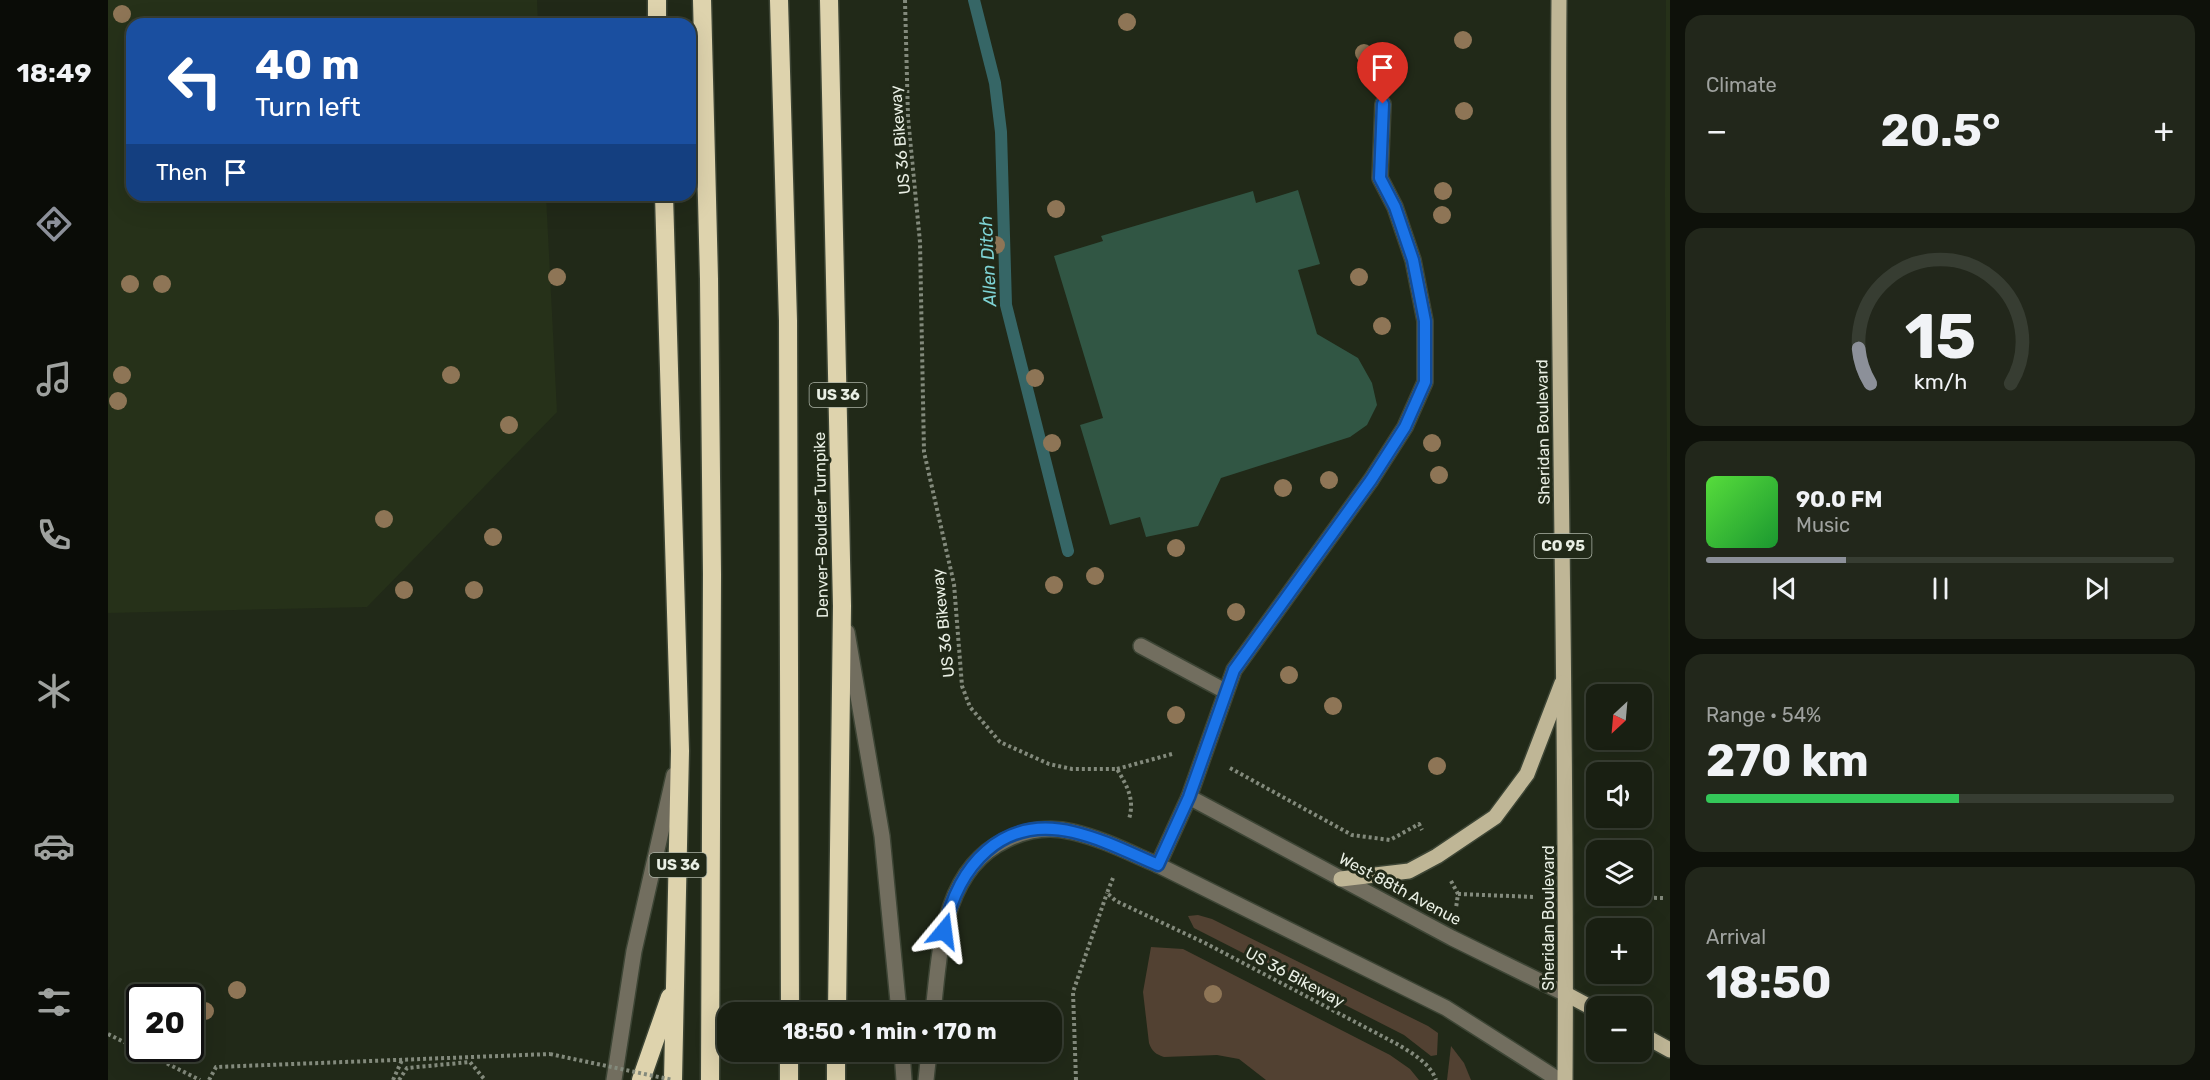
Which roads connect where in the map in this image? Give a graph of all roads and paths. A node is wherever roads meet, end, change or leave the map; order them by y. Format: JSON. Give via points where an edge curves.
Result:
{"nodes":[{"id":1,"x":657,"y":0,"type":"edge"},
{"id":2,"x":702,"y":0,"type":"edge"},
{"id":3,"x":779,"y":0,"type":"edge"},
{"id":4,"x":830,"y":0,"type":"edge"},
{"id":5,"x":905,"y":0,"type":"edge"},
{"id":6,"x":1559,"y":0,"type":"edge"},
{"id":7,"x":657,"y":18,"type":"edge"},
{"id":8,"x":1383,"y":104,"type":"dead end"},
{"id":9,"x":663,"y":201,"type":"edge"},
{"id":10,"x":843,"y":606,"type":"junction"},
{"id":11,"x":1141,"y":646,"type":"dead end"},
{"id":12,"x":1566,"y":674,"type":"junction"},
{"id":13,"x":1225,"y":691,"type":"junction"},
{"id":14,"x":680,"y":751,"type":"junction"},
{"id":15,"x":1181,"y":757,"type":"dead end"},
{"id":16,"x":1228,"y":766,"type":"dead end"},
{"id":17,"x":1117,"y":769,"type":"junction"},
{"id":18,"x":1189,"y":797,"type":"junction"},
{"id":19,"x":1419,"y":824,"type":"dead end"},
{"id":20,"x":1121,"y":849,"type":"junction"},
{"id":21,"x":1158,"y":865,"type":"junction"},
{"id":22,"x":1341,"y":879,"type":"junction"},
{"id":23,"x":1107,"y":893,"type":"junction"},
{"id":24,"x":1458,"y":894,"type":"dead end"},
{"id":25,"x":1475,"y":897,"type":"dead end"},
{"id":26,"x":1654,"y":897,"type":"dead end"},
{"id":27,"x":1664,"y":898,"type":"dead end"},
{"id":28,"x":677,"y":979,"type":"junction"},
{"id":29,"x":1566,"y":994,"type":"junction"},
{"id":30,"x":790,"y":1002,"type":"edge"},
{"id":31,"x":837,"y":1002,"type":"edge"},
{"id":32,"x":898,"y":1002,"type":"edge"},
{"id":33,"x":935,"y":1002,"type":"edge"},
{"id":34,"x":1586,"y":1005,"type":"edge"},
{"id":35,"x":108,"y":1034,"type":"edge"},
{"id":36,"x":1652,"y":1040,"type":"edge"},
{"id":37,"x":1670,"y":1050,"type":"edge"},
{"id":38,"x":402,"y":1060,"type":"junction"},
{"id":39,"x":789,"y":1062,"type":"edge"},
{"id":40,"x":836,"y":1062,"type":"edge"},
{"id":41,"x":903,"y":1062,"type":"edge"},
{"id":42,"x":928,"y":1062,"type":"edge"},
{"id":43,"x":200,"y":1080,"type":"edge"},
{"id":44,"x":209,"y":1080,"type":"edge"},
{"id":45,"x":393,"y":1080,"type":"edge"},
{"id":46,"x":399,"y":1080,"type":"edge"},
{"id":47,"x":485,"y":1080,"type":"edge"},
{"id":48,"x":614,"y":1080,"type":"edge"},
{"id":49,"x":641,"y":1080,"type":"edge"},
{"id":50,"x":673,"y":1080,"type":"edge"},
{"id":51,"x":710,"y":1080,"type":"edge"},
{"id":52,"x":789,"y":1080,"type":"edge"},
{"id":53,"x":836,"y":1080,"type":"edge"},
{"id":54,"x":904,"y":1080,"type":"edge"},
{"id":55,"x":926,"y":1080,"type":"edge"},
{"id":56,"x":1076,"y":1080,"type":"edge"},
{"id":57,"x":1436,"y":1080,"type":"edge"},
{"id":58,"x":1559,"y":1080,"type":"edge"},
{"id":59,"x":1565,"y":1080,"type":"edge"}],
"edges":[{"from":1,"to":7,"type":"highway"},
{"from":2,"to":51,"type":"highway","via":[[712,551]]},
{"from":3,"to":30,"type":"highway","via":[[788,321]]},
{"from":4,"to":10,"type":"highway","name":"Denver–Boulder Turnpike","number":"US 36"},
{"from":5,"to":17,"type":"path","name":"US 36 Bikeway","via":[[908,118],[920,243],[924,452],[954,584],[962,686],[970,707],[1000,742],[1049,764],[1072,769]]},
{"from":6,"to":12,"type":"main road","name":"Sheridan Boulevard","number":"CO 95","via":[[1557,227]]},
{"from":8,"to":13,"type":"street","via":[[1380,178],[1395,207],[1415,270],[1425,321],[1425,382],[1405,427],[1371,480],[1234,670]]},
{"from":9,"to":14,"type":"highway","number":"US 36"},
{"from":10,"to":31,"type":"highway","name":"Denver–Boulder Turnpike","number":"US 36"},
{"from":10,"to":32,"type":"street","via":[[882,836]]},
{"from":11,"to":13,"type":"street"},
{"from":12,"to":22,"type":"main road","via":[[1527,774],[1495,817],[1409,871]]},
{"from":12,"to":29,"type":"main road","name":"Sheridan Boulevard","number":"CO 95"},
{"from":13,"to":18,"type":"street"},
{"from":14,"to":28,"type":"highway","number":"US 36"},
{"from":14,"to":48,"type":"street","via":[[634,951]]},
{"from":15,"to":17,"type":"path","name":"US 36 Bikeway","via":[[1169,753]]},
{"from":16,"to":19,"type":"path","via":[[1352,835],[1390,840]]},
{"from":17,"to":20,"type":"path","via":[[1131,795],[1132,806]]},
{"from":18,"to":21,"type":"street"},
{"from":18,"to":22,"type":"street","name":"West 88th Avenue"},
{"from":20,"to":21,"type":"street"},
{"from":20,"to":23,"type":"path"},
{"from":20,"to":33,"type":"street","via":[[1071,831],[1041,829],[1016,835],[978,857],[965,872],[948,914]]},
{"from":21,"to":58,"type":"street","via":[[1446,1008]]},
{"from":22,"to":29,"type":"street","name":"West 88th Avenue"},
{"from":23,"to":56,"type":"path","via":[[1073,992]]},
{"from":23,"to":57,"type":"path","name":"US 36 Bikeway","via":[[1397,1044],[1423,1062]]},
{"from":24,"to":25,"type":"path"},
{"from":26,"to":27,"type":"path"},
{"from":28,"to":49,"type":"highway"},
{"from":28,"to":50,"type":"highway","number":"US 36"},
{"from":29,"to":34,"type":"main road","name":"West 88th Avenue"},
{"from":29,"to":59,"type":"main road","name":"Sheridan Boulevard","number":"CO 95"},
{"from":35,"to":43,"type":"path"},
{"from":36,"to":37,"type":"main road"},
{"from":38,"to":44,"type":"path","via":[[216,1067]]},
{"from":38,"to":45,"type":"path"},
{"from":38,"to":50,"type":"path","bridge":true,"via":[[550,1054]]},
{"from":39,"to":52,"type":"highway"},
{"from":40,"to":53,"type":"highway"},
{"from":41,"to":54,"type":"street"},
{"from":42,"to":55,"type":"street"},
{"from":46,"to":47,"type":"path","via":[[407,1068],[470,1062]]}]}
